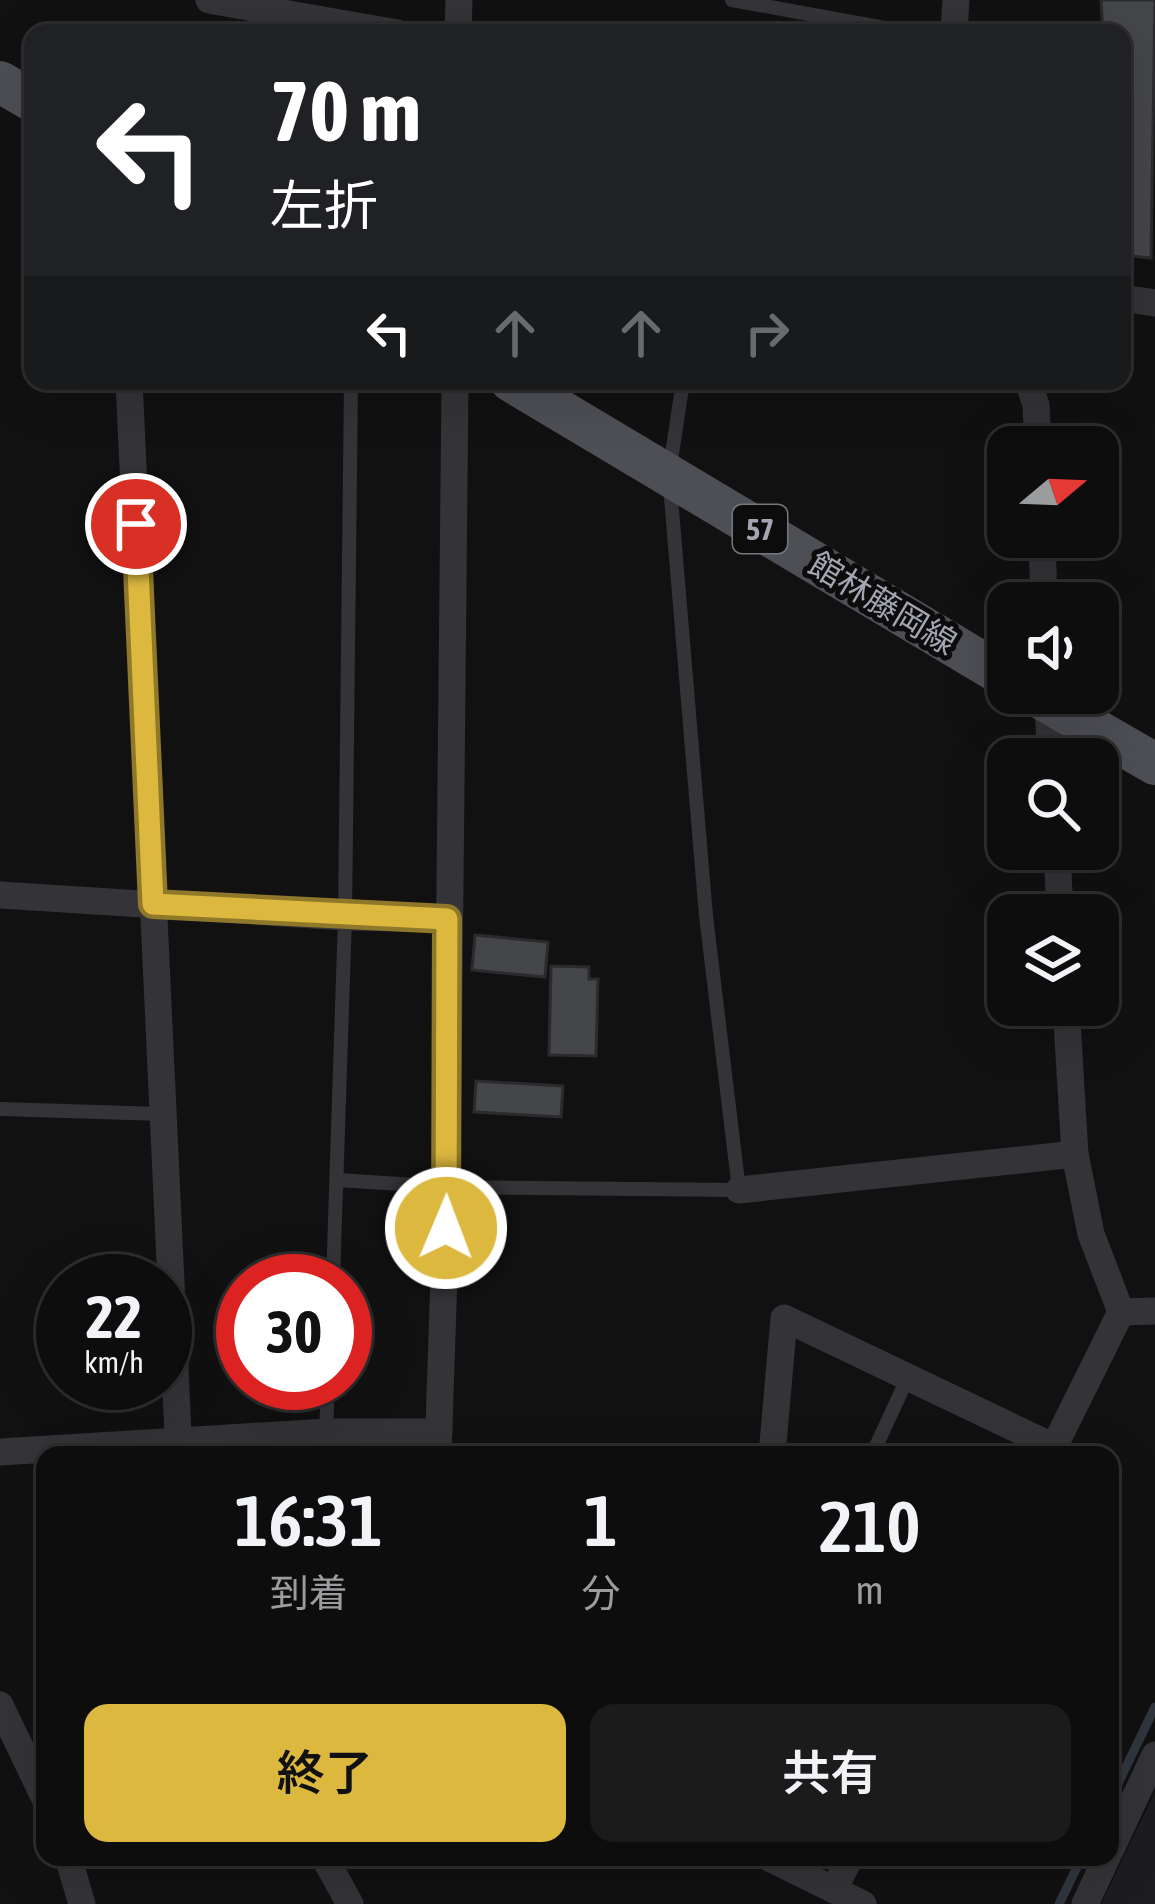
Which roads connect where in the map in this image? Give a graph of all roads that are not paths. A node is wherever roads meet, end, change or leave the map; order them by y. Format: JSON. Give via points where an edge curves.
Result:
{"nodes":[{"id":1,"x":209,"y":0,"type":"edge"},
{"id":2,"x":732,"y":0,"type":"edge"},
{"id":3,"x":353,"y":24,"type":"edge"},
{"id":4,"x":863,"y":24,"type":"edge"},
{"id":5,"x":129,"y":390,"type":"edge"},
{"id":6,"x":351,"y":390,"type":"edge"},
{"id":7,"x":455,"y":390,"type":"edge"},
{"id":8,"x":526,"y":390,"type":"edge"},
{"id":9,"x":682,"y":390,"type":"edge"},
{"id":10,"x":1031,"y":390,"type":"edge"},
{"id":11,"x":1037,"y":426,"type":"edge"},
{"id":12,"x":669,"y":474,"type":"junction"},
{"id":13,"x":987,"y":665,"type":"edge"},
{"id":14,"x":1072,"y":714,"type":"edge"},
{"id":15,"x":1155,"y":764,"type":"edge"},
{"id":16,"x":0,"y":896,"type":"edge"},
{"id":17,"x":153,"y":904,"type":"junction"},
{"id":18,"x":345,"y":917,"type":"junction"},
{"id":19,"x":447,"y":919,"type":"junction"},
{"id":20,"x":1067,"y":1026,"type":"edge"},
{"id":21,"x":0,"y":1109,"type":"edge"},
{"id":22,"x":162,"y":1114,"type":"junction"},
{"id":23,"x":1075,"y":1154,"type":"junction"},
{"id":24,"x":338,"y":1180,"type":"junction"},
{"id":25,"x":447,"y":1187,"type":"junction"},
{"id":26,"x":739,"y":1190,"type":"junction"},
{"id":27,"x":334,"y":1254,"type":"edge"},
{"id":28,"x":1155,"y":1311,"type":"edge"},
{"id":29,"x":1121,"y":1312,"type":"junction"},
{"id":30,"x":908,"y":1377,"type":"junction"},
{"id":31,"x":327,"y":1410,"type":"edge"},
{"id":32,"x":326,"y":1432,"type":"junction"},
{"id":33,"x":438,"y":1443,"type":"edge"},
{"id":34,"x":178,"y":1446,"type":"edge"},
{"id":35,"x":196,"y":1446,"type":"edge"},
{"id":36,"x":773,"y":1446,"type":"edge"},
{"id":37,"x":876,"y":1446,"type":"edge"},
{"id":38,"x":1042,"y":1446,"type":"edge"},
{"id":39,"x":1054,"y":1446,"type":"edge"},
{"id":40,"x":36,"y":1451,"type":"edge"},
{"id":41,"x":0,"y":1452,"type":"edge"},
{"id":42,"x":0,"y":1705,"type":"edge"},
{"id":43,"x":1155,"y":1755,"type":"edge"},
{"id":44,"x":36,"y":1780,"type":"edge"},
{"id":45,"x":1119,"y":1832,"type":"edge"},
{"id":46,"x":71,"y":1866,"type":"edge"},
{"id":47,"x":329,"y":1866,"type":"edge"},
{"id":48,"x":785,"y":1866,"type":"edge"},
{"id":49,"x":846,"y":1866,"type":"edge"},
{"id":50,"x":1103,"y":1866,"type":"edge"},
{"id":51,"x":834,"y":1890,"type":"junction"},
{"id":52,"x":82,"y":1904,"type":"edge"},
{"id":53,"x":350,"y":1904,"type":"edge"},
{"id":54,"x":863,"y":1904,"type":"edge"},
{"id":55,"x":1085,"y":1904,"type":"edge"}],
"edges":[{"from":1,"to":3,"type":"street"},
{"from":2,"to":4,"type":"lane"},
{"from":5,"to":17,"type":"street"},
{"from":6,"to":18,"type":"lane"},
{"from":7,"to":19,"type":"street"},
{"from":8,"to":12,"type":"main road","name":"館林藤岡線","number":"57"},
{"from":9,"to":12,"type":"lane"},
{"from":10,"to":11,"type":"street"},
{"from":12,"to":13,"type":"main road","name":"館林藤岡線","number":"57"},
{"from":12,"to":26,"type":"lane","via":[[706,916]]},
{"from":14,"to":15,"type":"main road"},
{"from":16,"to":17,"type":"street"},
{"from":17,"to":18,"type":"street"},
{"from":17,"to":22,"type":"street"},
{"from":18,"to":19,"type":"street"},
{"from":18,"to":24,"type":"lane"},
{"from":19,"to":25,"type":"street"},
{"from":20,"to":23,"type":"street"},
{"from":21,"to":22,"type":"lane"},
{"from":22,"to":34,"type":"street"},
{"from":23,"to":26,"type":"street"},
{"from":23,"to":29,"type":"street","via":[[1091,1234]]},
{"from":24,"to":25,"type":"lane"},
{"from":24,"to":27,"type":"lane"},
{"from":25,"to":26,"type":"lane"},
{"from":25,"to":33,"type":"street"},
{"from":28,"to":29,"type":"street"},
{"from":29,"to":39,"type":"street"},
{"from":30,"to":36,"type":"street","via":[[784,1318]]},
{"from":30,"to":37,"type":"lane"},
{"from":30,"to":38,"type":"street"},
{"from":31,"to":32,"type":"lane"},
{"from":32,"to":33,"type":"street"},
{"from":32,"to":35,"type":"street"},
{"from":40,"to":41,"type":"street"},
{"from":42,"to":44,"type":"street"},
{"from":43,"to":45,"type":"street"},
{"from":46,"to":52,"type":"street"},
{"from":47,"to":53,"type":"street"},
{"from":48,"to":51,"type":"street"},
{"from":49,"to":51,"type":"street"},
{"from":50,"to":55,"type":"street"},
{"from":51,"to":54,"type":"street"}]}
